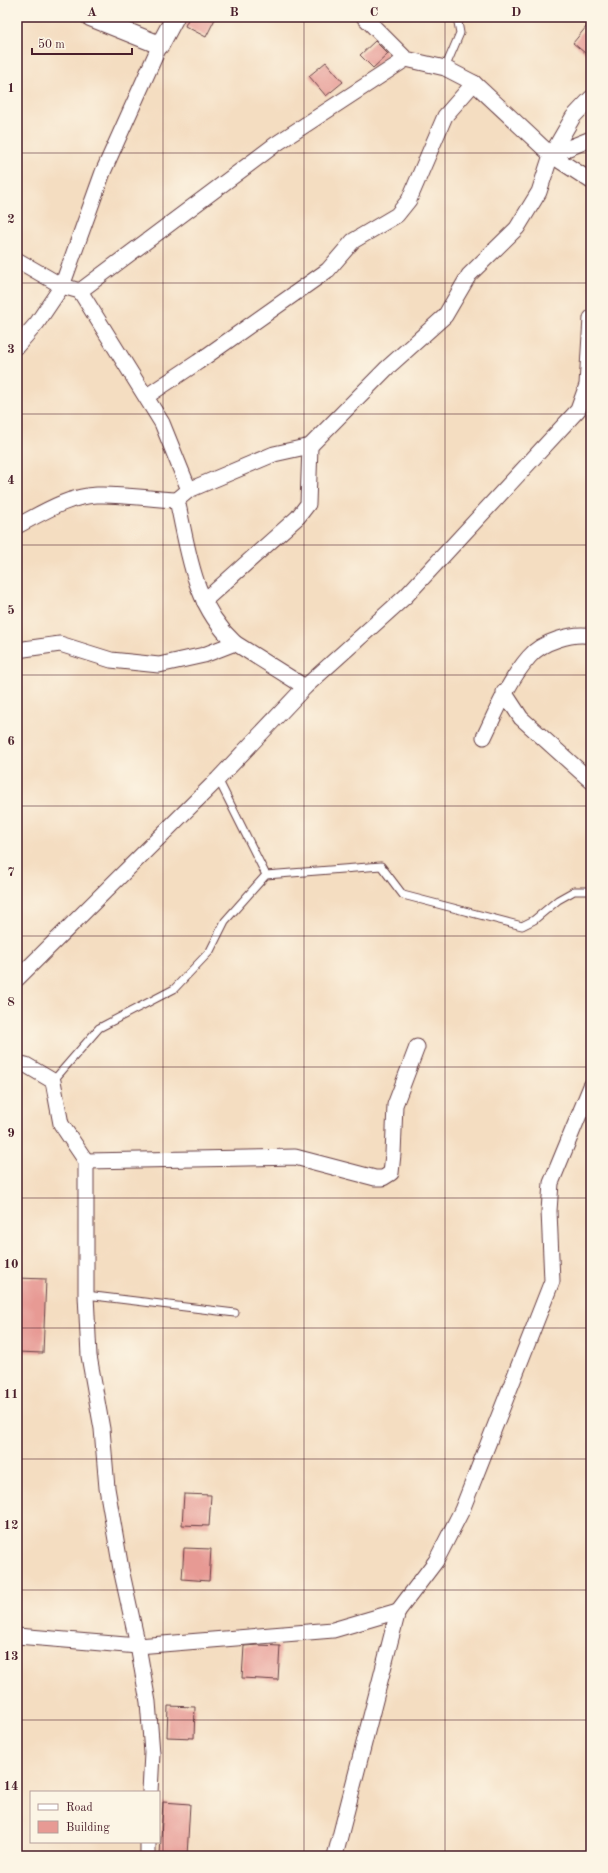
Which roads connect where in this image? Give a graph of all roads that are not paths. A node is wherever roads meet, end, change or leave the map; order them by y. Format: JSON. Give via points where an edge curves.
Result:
{"nodes":[{"id":1,"x":90,"y":17,"type":"edge"},
{"id":2,"x":175,"y":17,"type":"edge"},
{"id":3,"x":364,"y":17,"type":"edge"},
{"id":4,"x":457,"y":17,"type":"edge"},
{"id":5,"x":160,"y":45,"type":"junction"},
{"id":6,"x":406,"y":59,"type":"junction"},
{"id":7,"x":445,"y":68,"type":"junction"},
{"id":8,"x":474,"y":83,"type":"junction"},
{"id":9,"x":591,"y":98,"type":"edge"},
{"id":10,"x":591,"y":139,"type":"edge"},
{"id":11,"x":551,"y":155,"type":"junction"},
{"id":12,"x":591,"y":181,"type":"edge"},
{"id":13,"x":17,"y":260,"type":"edge"},
{"id":14,"x":62,"y":286,"type":"junction"},
{"id":15,"x":80,"y":291,"type":"junction"},
{"id":16,"x":591,"y":318,"type":"edge"},
{"id":17,"x":17,"y":346,"type":"edge"},
{"id":18,"x":146,"y":396,"type":"junction"},
{"id":19,"x":310,"y":446,"type":"junction"},
{"id":20,"x":189,"y":490,"type":"junction"},
{"id":21,"x":177,"y":500,"type":"junction"},
{"id":22,"x":17,"y":526,"type":"edge"},
{"id":23,"x":204,"y":601,"type":"junction"},
{"id":24,"x":591,"y":636,"type":"edge"},
{"id":25,"x":235,"y":644,"type":"junction"},
{"id":26,"x":17,"y":650,"type":"edge"},
{"id":27,"x":305,"y":687,"type":"junction"},
{"id":28,"x":504,"y":692,"type":"junction"},
{"id":29,"x":484,"y":737,"type":"dead end"},
{"id":30,"x":218,"y":779,"type":"junction"},
{"id":31,"x":591,"y":781,"type":"edge"},
{"id":32,"x":266,"y":875,"type":"junction"},
{"id":33,"x":591,"y":891,"type":"edge"},
{"id":34,"x":17,"y":979,"type":"edge"},
{"id":35,"x":417,"y":1047,"type":"dead end"},
{"id":36,"x":17,"y":1063,"type":"edge"},
{"id":37,"x":53,"y":1081,"type":"junction"},
{"id":38,"x":591,"y":1086,"type":"edge"},
{"id":39,"x":86,"y":1161,"type":"junction"},
{"id":40,"x":86,"y":1295,"type":"junction"},
{"id":41,"x":235,"y":1313,"type":"dead end"},
{"id":42,"x":398,"y":1611,"type":"junction"},
{"id":43,"x":17,"y":1636,"type":"edge"},
{"id":44,"x":138,"y":1646,"type":"junction"},
{"id":45,"x":150,"y":1791,"type":"edge"},
{"id":46,"x":148,"y":1843,"type":"edge"},
{"id":47,"x":148,"y":1856,"type":"edge"},
{"id":48,"x":335,"y":1856,"type":"edge"}],
"edges":[{"from":1,"to":5,"type":"street"},
{"from":2,"to":5,"type":"street"},
{"from":3,"to":6,"type":"street"},
{"from":4,"to":7,"type":"lane","via":[[460,33]]},
{"from":5,"to":14,"type":"street","via":[[103,172]]},
{"from":6,"to":7,"type":"street"},
{"from":6,"to":15,"type":"street","via":[[276,144]]},
{"from":7,"to":8,"type":"street"},
{"from":8,"to":11,"type":"street"},
{"from":8,"to":18,"type":"street","via":[[445,116],[409,200],[398,215],[353,242],[328,270]]},
{"from":9,"to":11,"type":"street","via":[[573,117]]},
{"from":10,"to":11,"type":"street"},
{"from":11,"to":12,"type":"street"},
{"from":11,"to":19,"type":"street","via":[[539,192],[517,228],[469,274],[445,316],[387,368]]},
{"from":13,"to":14,"type":"street"},
{"from":14,"to":15,"type":"street"},
{"from":14,"to":17,"type":"street","via":[[37,323]]},
{"from":15,"to":18,"type":"street"},
{"from":16,"to":27,"type":"street","via":[[587,385],[578,410],[406,596]]},
{"from":18,"to":20,"type":"street","via":[[162,424]]},
{"from":19,"to":20,"type":"street","via":[[274,454]]},
{"from":19,"to":23,"type":"street","via":[[308,504],[298,517]]},
{"from":20,"to":21,"type":"street"},
{"from":21,"to":22,"type":"street","via":[[96,495],[74,499],[53,507]]},
{"from":21,"to":23,"type":"street","via":[[196,585]]},
{"from":23,"to":25,"type":"street","via":[[221,630]]},
{"from":24,"to":28,"type":"street","via":[[568,636],[549,642],[529,656]]},
{"from":25,"to":26,"type":"street","via":[[204,655],[159,665],[111,660],[60,644]]},
{"from":25,"to":27,"type":"street"},
{"from":27,"to":30,"type":"street"},
{"from":28,"to":29,"type":"street"},
{"from":28,"to":31,"type":"street","via":[[521,718]]},
{"from":30,"to":32,"type":"lane"},
{"from":30,"to":34,"type":"street"},
{"from":32,"to":33,"type":"lane","via":[[381,866],[403,895],[522,926],[574,891]]},
{"from":32,"to":37,"type":"lane","via":[[225,921],[210,951],[174,989],[99,1028]]},
{"from":35,"to":39,"type":"street","via":[[395,1105],[391,1173],[383,1178],[374,1178],[295,1157]]},
{"from":36,"to":37,"type":"street","via":[[26,1065]]},
{"from":37,"to":39,"type":"street","via":[[60,1124]]},
{"from":38,"to":42,"type":"street","via":[[551,1182],[549,1211],[552,1280],[462,1510],[436,1561]]},
{"from":39,"to":40,"type":"street"},
{"from":40,"to":41,"type":"lane"},
{"from":40,"to":44,"type":"street","via":[[89,1356],[102,1429],[107,1488]]},
{"from":42,"to":44,"type":"street","via":[[333,1630]]},
{"from":42,"to":48,"type":"street"},
{"from":43,"to":44,"type":"street"},
{"from":44,"to":45,"type":"street","via":[[148,1702],[152,1753]]},
{"from":46,"to":47,"type":"street"}]}
